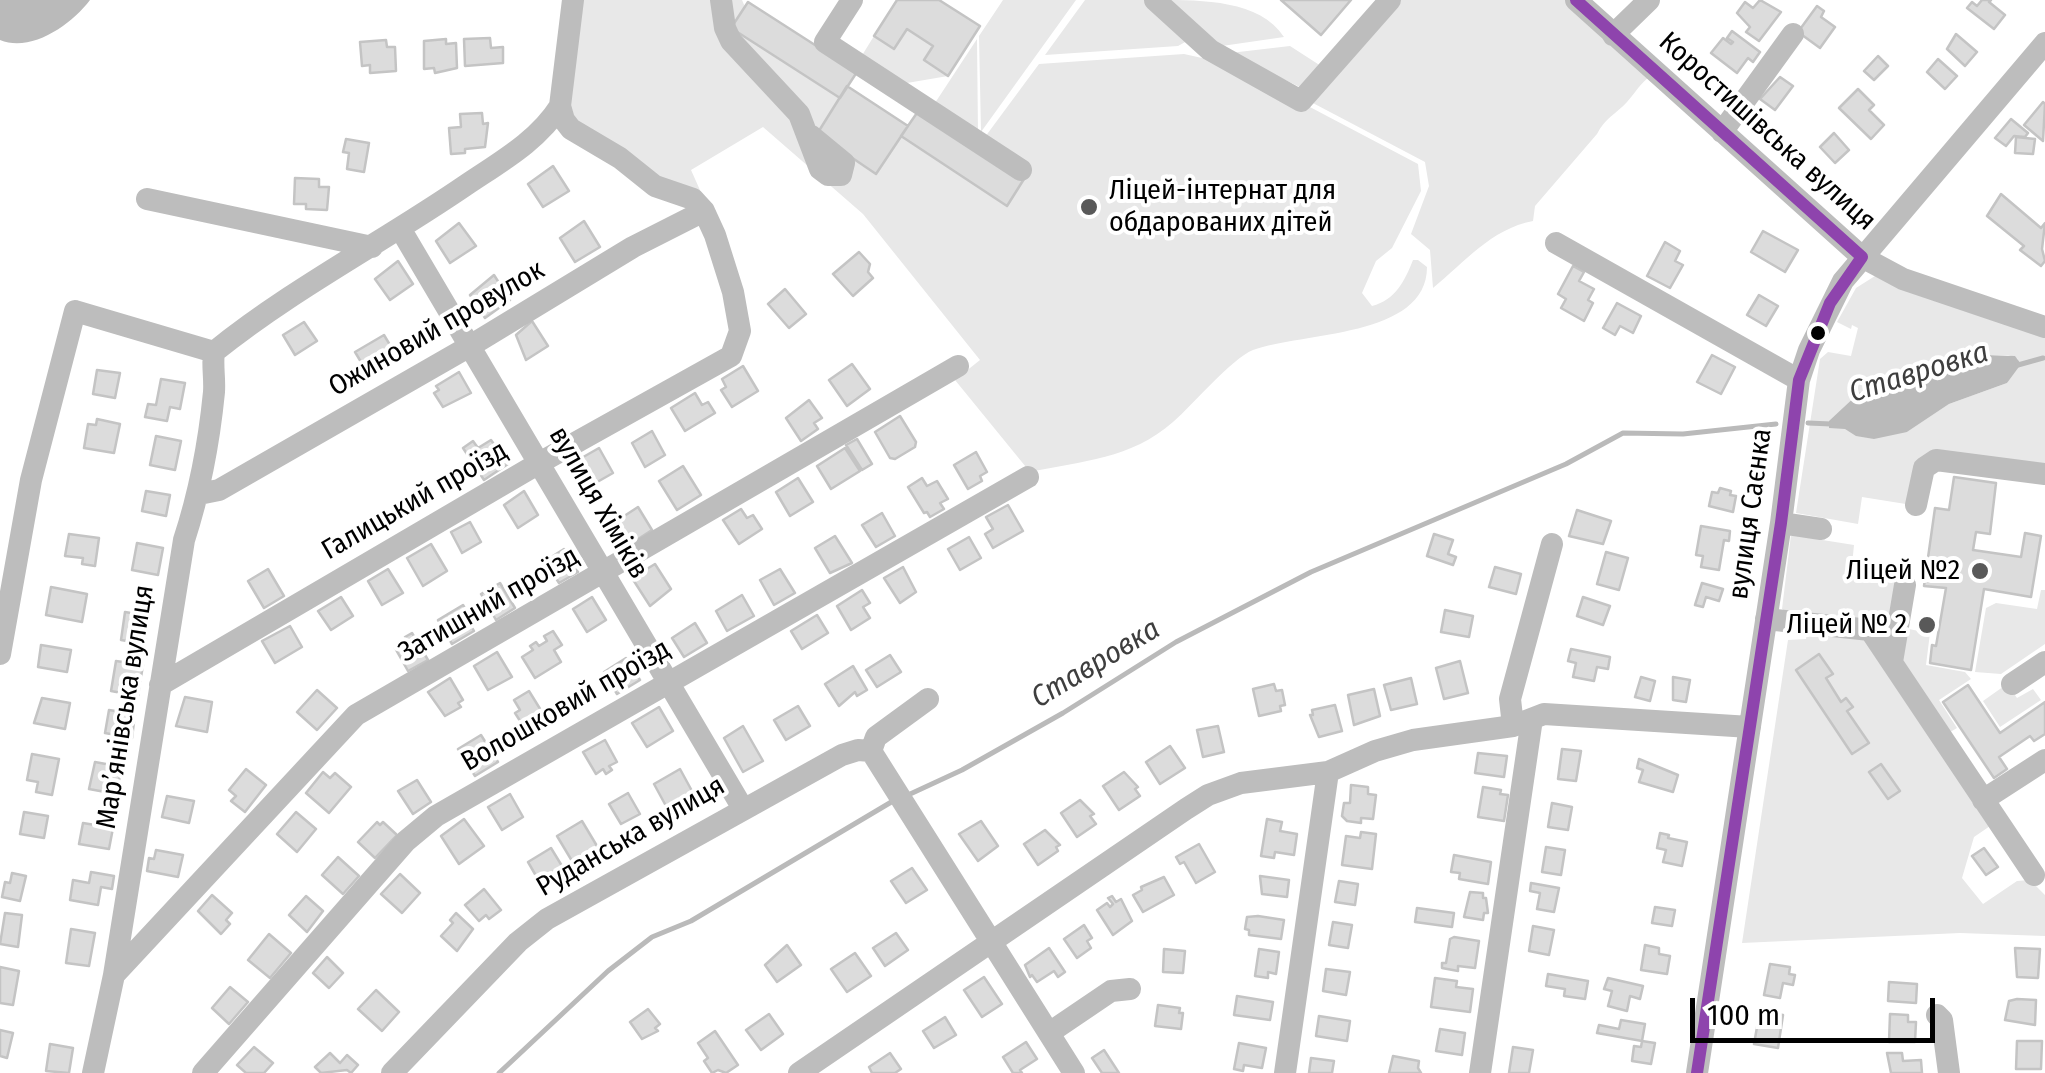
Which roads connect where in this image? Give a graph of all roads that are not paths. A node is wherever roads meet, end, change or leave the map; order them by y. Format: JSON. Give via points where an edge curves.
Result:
{"nodes":[{"id":1,"x":573,"y":0,"type":"edge"},
{"id":2,"x":722,"y":0,"type":"edge"},
{"id":3,"x":852,"y":0,"type":"edge"},
{"id":4,"x":1155,"y":0,"type":"edge"},
{"id":5,"x":1390,"y":0,"type":"edge"},
{"id":6,"x":1576,"y":0,"type":"edge"},
{"id":7,"x":1649,"y":0,"type":"edge"},
{"id":8,"x":1613,"y":34,"type":"junction"},
{"id":9,"x":1793,"y":34,"type":"dead end"},
{"id":10,"x":2045,"y":43,"type":"edge"},
{"id":11,"x":560,"y":106,"type":"junction"},
{"id":12,"x":1722,"y":132,"type":"junction"},
{"id":13,"x":810,"y":136,"type":"dead end"},
{"id":14,"x":1021,"y":170,"type":"dead end"},
{"id":15,"x":147,"y":199,"type":"dead end"},
{"id":16,"x":704,"y":211,"type":"junction"},
{"id":17,"x":401,"y":230,"type":"junction"},
{"id":18,"x":1556,"y":243,"type":"dead end"},
{"id":19,"x":372,"y":247,"type":"junction"},
{"id":20,"x":1862,"y":257,"type":"junction"},
{"id":21,"x":2045,"y":328,"type":"edge"},
{"id":22,"x":470,"y":346,"type":"junction"},
{"id":23,"x":214,"y":352,"type":"junction"},
{"id":24,"x":958,"y":366,"type":"dead end"},
{"id":25,"x":1800,"y":380,"type":"junction"},
{"id":26,"x":541,"y":462,"type":"junction"},
{"id":27,"x":2045,"y":474,"type":"edge"},
{"id":28,"x":1028,"y":477,"type":"dead end"},
{"id":29,"x":200,"y":494,"type":"junction"},
{"id":30,"x":1916,"y":505,"type":"dead end"},
{"id":31,"x":1781,"y":523,"type":"junction"},
{"id":32,"x":1821,"y":529,"type":"dead end"},
{"id":33,"x":1552,"y":544,"type":"dead end"},
{"id":34,"x":604,"y":574,"type":"junction"},
{"id":35,"x":1905,"y":584,"type":"dead end"},
{"id":36,"x":1766,"y":619,"type":"junction"},
{"id":37,"x":0,"y":654,"type":"edge"},
{"id":38,"x":1892,"y":662,"type":"junction"},
{"id":39,"x":2045,"y":662,"type":"edge"},
{"id":40,"x":666,"y":683,"type":"junction"},
{"id":41,"x":160,"y":684,"type":"junction"},
{"id":42,"x":2012,"y":684,"type":"dead end"},
{"id":43,"x":928,"y":698,"type":"dead end"},
{"id":44,"x":1522,"y":723,"type":"junction"},
{"id":45,"x":1750,"y":727,"type":"junction"},
{"id":46,"x":870,"y":751,"type":"junction"},
{"id":47,"x":2045,"y":760,"type":"edge"},
{"id":48,"x":1328,"y":772,"type":"junction"},
{"id":49,"x":1983,"y":800,"type":"junction"},
{"id":50,"x":742,"y":807,"type":"junction"},
{"id":51,"x":2034,"y":875,"type":"dead end"},
{"id":52,"x":990,"y":941,"type":"junction"},
{"id":53,"x":114,"y":975,"type":"junction"},
{"id":54,"x":1130,"y":990,"type":"dead end"},
{"id":55,"x":1937,"y":1015,"type":"dead end"},
{"id":56,"x":1049,"y":1033,"type":"junction"},
{"id":57,"x":93,"y":1073,"type":"edge"},
{"id":58,"x":203,"y":1073,"type":"edge"},
{"id":59,"x":392,"y":1073,"type":"edge"},
{"id":60,"x":798,"y":1073,"type":"edge"},
{"id":61,"x":1074,"y":1073,"type":"edge"},
{"id":62,"x":1285,"y":1073,"type":"edge"},
{"id":63,"x":1480,"y":1073,"type":"edge"},
{"id":64,"x":1697,"y":1073,"type":"edge"},
{"id":65,"x":1950,"y":1073,"type":"edge"}],
"edges":[{"from":1,"to":11,"type":"street"},
{"from":2,"to":13,"type":"street","via":[[731,40],[799,114]]},
{"from":3,"to":14,"type":"street","via":[[825,42]]},
{"from":4,"to":5,"type":"street","via":[[1210,50],[1301,101]]},
{"from":6,"to":8,"type":"street","name":"Коростишівська вулиця"},
{"from":7,"to":8,"type":"street"},
{"from":8,"to":12,"type":"street","name":"Коростишівська вулиця"},
{"from":9,"to":12,"type":"street"},
{"from":10,"to":20,"type":"street","name":"вулиця Саєнка"},
{"from":11,"to":16,"type":"street","via":[[571,129]]},
{"from":11,"to":17,"type":"street","via":[[524,145]]},
{"from":12,"to":20,"type":"street","name":"Коростишівська вулиця"},
{"from":15,"to":19,"type":"street"},
{"from":16,"to":22,"type":"street","name":"Ожиновий провулок"},
{"from":16,"to":26,"type":"street","name":"Галицький проїзд","via":[[740,331],[731,356]]},
{"from":17,"to":19,"type":"street"},
{"from":17,"to":22,"type":"street","name":"вулиця Хіміків"},
{"from":18,"to":25,"type":"street"},
{"from":19,"to":23,"type":"street"},
{"from":20,"to":21,"type":"street","name":"Коростишівська вулиця","via":[[1919,285]]},
{"from":20,"to":25,"type":"street","name":"вулиця Саєнка","via":[[1830,303]]},
{"from":22,"to":26,"type":"street","name":"вулиця Хіміків"},
{"from":22,"to":29,"type":"street","name":"Ожиновий провулок","via":[[219,490]]},
{"from":23,"to":29,"type":"street","name":"Марʼянівська вулиця"},
{"from":23,"to":37,"type":"street","via":[[75,311],[31,480]]},
{"from":24,"to":34,"type":"street","name":"Затишний проїзд"},
{"from":25,"to":31,"type":"street","name":"вулиця Саєнка"},
{"from":26,"to":34,"type":"street","name":"вулиця Хіміків"},
{"from":26,"to":41,"type":"street","name":"Галицький проїзд"},
{"from":27,"to":30,"type":"street","via":[[1936,460],[1924,468]]},
{"from":28,"to":40,"type":"street","name":"Волошковий проїзд"},
{"from":29,"to":41,"type":"street","name":"Марʼянівська вулиця","via":[[184,540]]},
{"from":31,"to":32,"type":"street"},
{"from":31,"to":36,"type":"street","name":"вулиця Саєнка"},
{"from":33,"to":44,"type":"street","via":[[1510,699]]},
{"from":34,"to":40,"type":"street","name":"вулиця Хіміків"},
{"from":34,"to":53,"type":"street","name":"Затишний проїзд","via":[[356,716]]},
{"from":35,"to":38,"type":"street"},
{"from":36,"to":38,"type":"street","via":[[1866,628]]},
{"from":36,"to":45,"type":"street","name":"вулиця Саєнка"},
{"from":38,"to":49,"type":"street"},
{"from":39,"to":42,"type":"street"},
{"from":40,"to":50,"type":"street","name":"вулиця Хіміків"},
{"from":40,"to":58,"type":"street","name":"Волошковий проїзд","via":[[436,816]]},
{"from":41,"to":53,"type":"street","name":"Марʼянівська вулиця"},
{"from":43,"to":46,"type":"street","name":"Руданська вулиця","via":[[876,737]]},
{"from":44,"to":45,"type":"street","via":[[1544,714]]},
{"from":44,"to":48,"type":"street","via":[[1413,740]]},
{"from":44,"to":63,"type":"street"},
{"from":45,"to":64,"type":"street","name":"вулиця Саєнка"},
{"from":46,"to":50,"type":"street","name":"Руданська вулиця","via":[[842,755]]},
{"from":46,"to":52,"type":"street"},
{"from":47,"to":49,"type":"street"},
{"from":48,"to":52,"type":"street","via":[[1241,783],[1208,795]]},
{"from":48,"to":62,"type":"street"},
{"from":49,"to":51,"type":"street"},
{"from":50,"to":59,"type":"street","name":"Руданська вулиця","via":[[547,919]]},
{"from":52,"to":56,"type":"street"},
{"from":52,"to":60,"type":"street"},
{"from":53,"to":57,"type":"street","name":"Марʼянівська вулиця"},
{"from":54,"to":56,"type":"street","via":[[1111,991]]},
{"from":55,"to":65,"type":"street"},
{"from":56,"to":61,"type":"street"}]}
